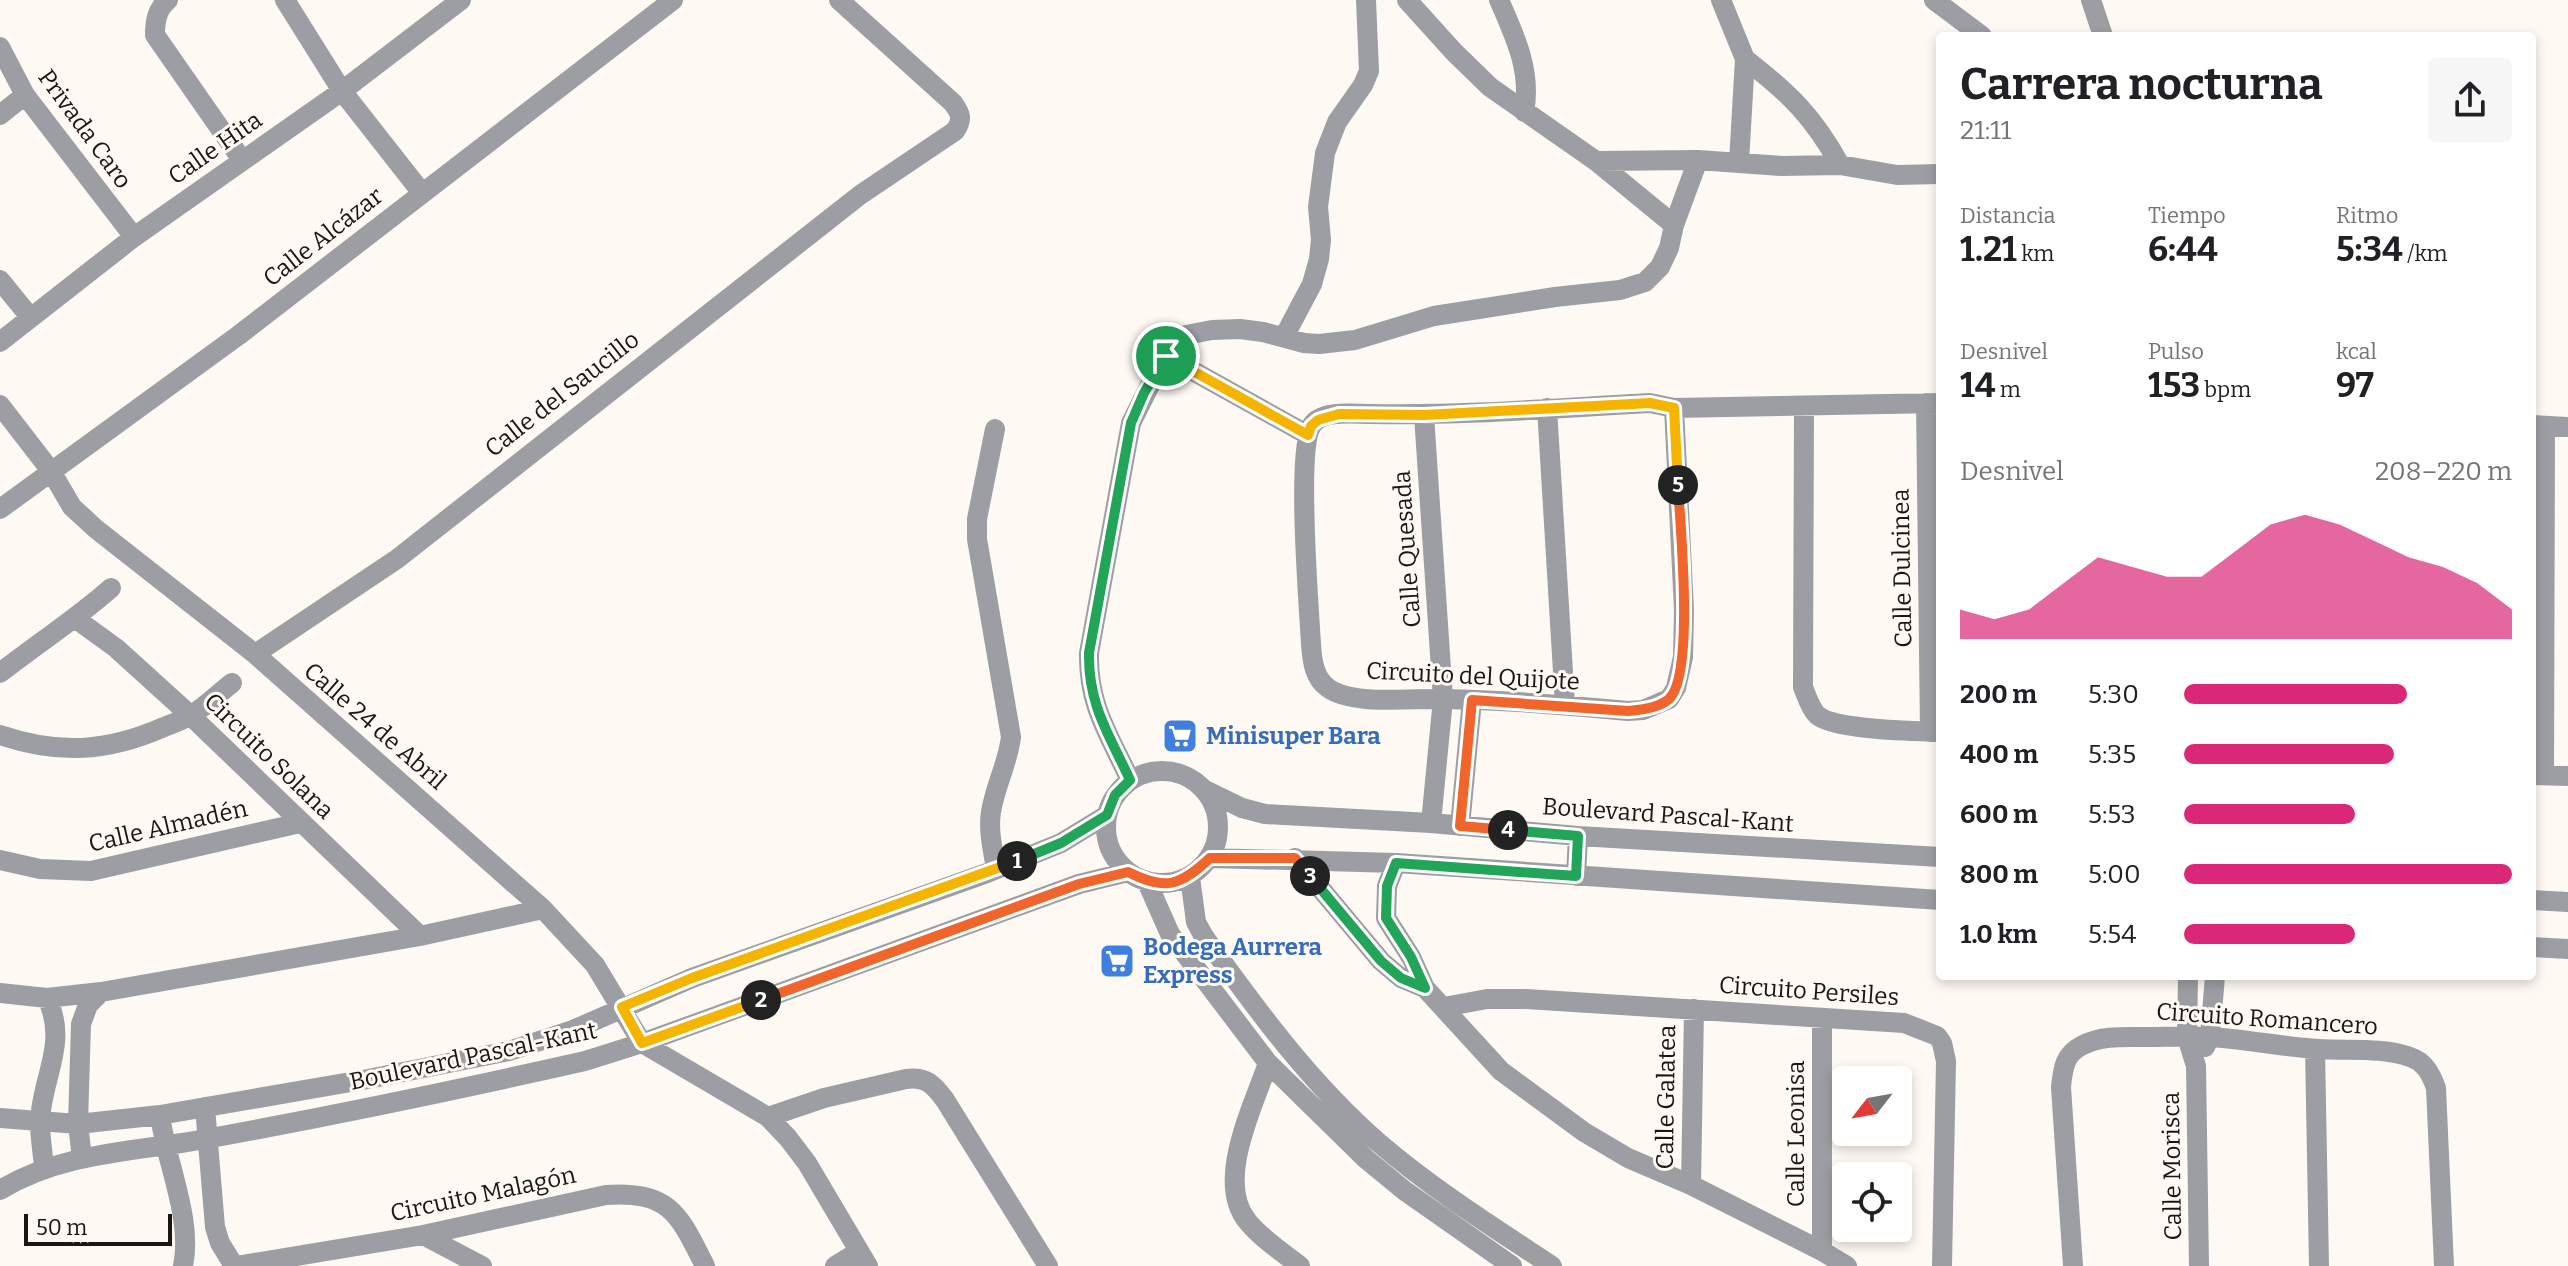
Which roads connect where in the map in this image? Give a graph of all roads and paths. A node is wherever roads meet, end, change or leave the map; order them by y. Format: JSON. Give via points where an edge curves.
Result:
{"nodes":[{"id":1,"x":168,"y":0,"type":"edge"},
{"id":2,"x":285,"y":0,"type":"edge"},
{"id":3,"x":461,"y":0,"type":"edge"},
{"id":4,"x":673,"y":0,"type":"edge"},
{"id":5,"x":839,"y":0,"type":"edge"},
{"id":6,"x":1366,"y":0,"type":"edge"},
{"id":7,"x":1407,"y":0,"type":"edge"},
{"id":8,"x":1499,"y":0,"type":"edge"},
{"id":9,"x":1721,"y":0,"type":"edge"},
{"id":10,"x":1934,"y":0,"type":"edge"},
{"id":11,"x":2091,"y":0,"type":"edge"},
{"id":12,"x":1977,"y":32,"type":"edge"},
{"id":13,"x":2102,"y":32,"type":"edge"},
{"id":14,"x":0,"y":47,"type":"edge"},
{"id":15,"x":1745,"y":59,"type":"junction"},
{"id":16,"x":342,"y":91,"type":"junction"},
{"id":17,"x":25,"y":95,"type":"junction"},
{"id":18,"x":1524,"y":112,"type":"junction"},
{"id":19,"x":0,"y":115,"type":"edge"},
{"id":20,"x":242,"y":160,"type":"junction"},
{"id":21,"x":1698,"y":160,"type":"junction"},
{"id":22,"x":1596,"y":161,"type":"junction"},
{"id":23,"x":1739,"y":162,"type":"junction"},
{"id":24,"x":1840,"y":165,"type":"junction"},
{"id":25,"x":1936,"y":174,"type":"edge"},
{"id":26,"x":422,"y":193,"type":"junction"},
{"id":27,"x":1674,"y":225,"type":"junction"},
{"id":28,"x":134,"y":237,"type":"junction"},
{"id":29,"x":0,"y":280,"type":"edge"},
{"id":30,"x":30,"y":317,"type":"junction"},
{"id":31,"x":1284,"y":337,"type":"junction"},
{"id":32,"x":0,"y":342,"type":"edge"},
{"id":33,"x":1166,"y":356,"type":"junction"},
{"id":34,"x":1933,"y":403,"type":"edge"},
{"id":35,"x":0,"y":405,"type":"edge"},
{"id":36,"x":1804,"y":406,"type":"junction"},
{"id":37,"x":1547,"y":408,"type":"junction"},
{"id":38,"x":1674,"y":408,"type":"junction"},
{"id":39,"x":1424,"y":415,"type":"junction"},
{"id":40,"x":2538,"y":426,"type":"edge"},
{"id":41,"x":2568,"y":427,"type":"edge"},
{"id":42,"x":995,"y":429,"type":"dead end"},
{"id":43,"x":1308,"y":435,"type":"junction"},
{"id":44,"x":51,"y":471,"type":"junction"},
{"id":45,"x":0,"y":509,"type":"edge"},
{"id":46,"x":111,"y":588,"type":"dead end"},
{"id":47,"x":76,"y":619,"type":"junction"},
{"id":48,"x":255,"y":654,"type":"junction"},
{"id":49,"x":0,"y":673,"type":"edge"},
{"id":50,"x":232,"y":683,"type":"dead end"},
{"id":51,"x":1443,"y":699,"type":"junction"},
{"id":52,"x":1472,"y":700,"type":"junction"},
{"id":53,"x":1565,"y":705,"type":"junction"},
{"id":54,"x":191,"y":716,"type":"junction"},
{"id":55,"x":1935,"y":732,"type":"edge"},
{"id":56,"x":0,"y":735,"type":"edge"},
{"id":57,"x":2538,"y":775,"type":"edge"},
{"id":58,"x":2568,"y":776,"type":"edge"},
{"id":59,"x":1130,"y":780,"type":"junction"},
{"id":60,"x":1205,"y":790,"type":"junction"},
{"id":61,"x":1107,"y":815,"type":"junction"},
{"id":62,"x":300,"y":823,"type":"junction"},
{"id":63,"x":1431,"y":823,"type":"junction"},
{"id":64,"x":1460,"y":826,"type":"junction"},
{"id":65,"x":1578,"y":836,"type":"junction"},
{"id":66,"x":1936,"y":857,"type":"edge"},
{"id":67,"x":1210,"y":858,"type":"junction"},
{"id":68,"x":1295,"y":858,"type":"junction"},
{"id":69,"x":0,"y":860,"type":"edge"},
{"id":70,"x":1396,"y":863,"type":"junction"},
{"id":71,"x":996,"y":869,"type":"junction"},
{"id":72,"x":1128,"y":872,"type":"junction"},
{"id":73,"x":1576,"y":876,"type":"junction"},
{"id":74,"x":1190,"y":877,"type":"junction"},
{"id":75,"x":1147,"y":882,"type":"junction"},
{"id":76,"x":1936,"y":900,"type":"edge"},
{"id":77,"x":2536,"y":900,"type":"edge"},
{"id":78,"x":2568,"y":902,"type":"edge"},
{"id":79,"x":543,"y":909,"type":"junction"},
{"id":80,"x":420,"y":936,"type":"junction"},
{"id":81,"x":2536,"y":947,"type":"edge"},
{"id":82,"x":2568,"y":949,"type":"edge"},
{"id":83,"x":2188,"y":980,"type":"edge"},
{"id":84,"x":2215,"y":980,"type":"edge"},
{"id":85,"x":1425,"y":988,"type":"junction"},
{"id":86,"x":101,"y":992,"type":"junction"},
{"id":87,"x":0,"y":993,"type":"edge"},
{"id":88,"x":47,"y":998,"type":"junction"},
{"id":89,"x":622,"y":1007,"type":"junction"},
{"id":90,"x":1444,"y":1007,"type":"junction"},
{"id":91,"x":1694,"y":1009,"type":"junction"},
{"id":92,"x":1822,"y":1018,"type":"junction"},
{"id":93,"x":2187,"y":1037,"type":"junction"},
{"id":94,"x":2210,"y":1037,"type":"junction"},
{"id":95,"x":642,"y":1043,"type":"junction"},
{"id":96,"x":2315,"y":1049,"type":"junction"},
{"id":97,"x":1268,"y":1063,"type":"junction"},
{"id":98,"x":2196,"y":1066,"type":"junction"},
{"id":99,"x":205,"y":1107,"type":"junction"},
{"id":100,"x":160,"y":1115,"type":"junction"},
{"id":101,"x":768,"y":1117,"type":"junction"},
{"id":102,"x":0,"y":1118,"type":"edge"},
{"id":103,"x":40,"y":1122,"type":"junction"},
{"id":104,"x":78,"y":1124,"type":"junction"},
{"id":105,"x":207,"y":1139,"type":"junction"},
{"id":106,"x":164,"y":1146,"type":"junction"},
{"id":107,"x":82,"y":1158,"type":"junction"},
{"id":108,"x":44,"y":1168,"type":"junction"},
{"id":109,"x":1691,"y":1185,"type":"junction"},
{"id":110,"x":0,"y":1190,"type":"edge"},
{"id":111,"x":423,"y":1235,"type":"junction"},
{"id":112,"x":1822,"y":1251,"type":"junction"},
{"id":113,"x":863,"y":1259,"type":"edge"},
{"id":114,"x":183,"y":1266,"type":"edge"},
{"id":115,"x":235,"y":1266,"type":"edge"},
{"id":116,"x":482,"y":1266,"type":"edge"},
{"id":117,"x":705,"y":1266,"type":"edge"},
{"id":118,"x":835,"y":1266,"type":"edge"},
{"id":119,"x":1048,"y":1266,"type":"edge"},
{"id":120,"x":1300,"y":1266,"type":"edge"},
{"id":121,"x":1512,"y":1266,"type":"edge"},
{"id":122,"x":1552,"y":1266,"type":"edge"},
{"id":123,"x":1847,"y":1266,"type":"edge"},
{"id":124,"x":1942,"y":1266,"type":"edge"},
{"id":125,"x":2073,"y":1266,"type":"edge"},
{"id":126,"x":2199,"y":1266,"type":"edge"},
{"id":127,"x":2319,"y":1266,"type":"edge"},
{"id":128,"x":2444,"y":1266,"type":"edge"}],
"edges":[{"from":1,"to":20,"type":"street","via":[[155,22],[155,35]]},
{"from":2,"to":16,"type":"street"},
{"from":3,"to":16,"type":"street","name":"Calle Hita"},
{"from":4,"to":26,"type":"street","name":"Calle Alcázar"},
{"from":5,"to":48,"type":"street","name":"Calle del Saucillo","via":[[953,103],[961,122],[955,131],[860,195],[397,559]]},
{"from":6,"to":31,"type":"street","via":[[1369,71],[1337,122],[1325,153],[1319,259]]},
{"from":7,"to":18,"type":"street","via":[[1481,78]]},
{"from":8,"to":18,"type":"street","via":[[1524,63]]},
{"from":9,"to":15,"type":"street"},
{"from":10,"to":12,"type":"street"},
{"from":11,"to":13,"type":"street"},
{"from":14,"to":17,"type":"street","name":"Privada Caro"},
{"from":15,"to":23,"type":"street"},
{"from":15,"to":24,"type":"street","via":[[1797,102],[1821,129]]},
{"from":16,"to":20,"type":"street","name":"Calle Hita"},
{"from":16,"to":26,"type":"street"},
{"from":17,"to":19,"type":"street"},
{"from":17,"to":28,"type":"street","name":"Privada Caro"},
{"from":18,"to":22,"type":"street"},
{"from":20,"to":28,"type":"street","name":"Calle Hita"},
{"from":21,"to":22,"type":"street"},
{"from":21,"to":23,"type":"street"},
{"from":21,"to":27,"type":"street"},
{"from":22,"to":27,"type":"street"},
{"from":23,"to":24,"type":"street"},
{"from":24,"to":25,"type":"street","via":[[1897,175]]},
{"from":26,"to":44,"type":"street","name":"Calle Alcázar"},
{"from":27,"to":31,"type":"street","via":[[1660,267],[1645,282],[1620,290],[1434,316],[1355,340],[1319,344]]},
{"from":28,"to":30,"type":"street","name":"Calle Hita"},
{"from":29,"to":30,"type":"street"},
{"from":30,"to":32,"type":"street","name":"Calle Hita"},
{"from":31,"to":33,"type":"street","via":[[1212,330],[1186,335]]},
{"from":33,"to":43,"type":"street"},
{"from":33,"to":59,"type":"street","via":[[1131,423],[1089,653],[1094,704]]},
{"from":34,"to":36,"type":"street"},
{"from":34,"to":55,"type":"street","name":"Calle Dulcinea"},
{"from":35,"to":44,"type":"street","name":"Calle 24 de Abril"},
{"from":36,"to":38,"type":"street"},
{"from":36,"to":55,"type":"street","via":[[1803,687],[1810,705],[1817,715],[1838,725]]},
{"from":37,"to":38,"type":"street","via":[[1650,403]]},
{"from":37,"to":39,"type":"street"},
{"from":37,"to":53,"type":"street"},
{"from":38,"to":53,"type":"street","name":"Circuito del Quijote","via":[[1684,610],[1676,688],[1669,699],[1643,710]]},
{"from":39,"to":43,"type":"street","via":[[1339,414],[1318,420]]},
{"from":39,"to":51,"type":"street","name":"Calle Quesada"},
{"from":40,"to":41,"type":"street"},
{"from":40,"to":57,"type":"street"},
{"from":42,"to":71,"type":"street","via":[[977,539],[1011,737],[989,830]]},
{"from":43,"to":51,"type":"street","name":"Circuito del Quijote","via":[[1304,494],[1310,629],[1312,661],[1320,680],[1329,690],[1350,697]]},
{"from":44,"to":45,"type":"street","name":"Calle Alcázar"},
{"from":44,"to":48,"type":"street","name":"Calle 24 de Abril","via":[[72,507],[96,529]]},
{"from":46,"to":47,"type":"street"},
{"from":47,"to":49,"type":"street"},
{"from":47,"to":54,"type":"street","name":"Circuito Solana"},
{"from":48,"to":79,"type":"street","name":"Calle 24 de Abril"},
{"from":50,"to":54,"type":"street"},
{"from":51,"to":52,"type":"street","name":"Circuito del Quijote"},
{"from":51,"to":63,"type":"street","name":"Calle Quesada"},
{"from":52,"to":53,"type":"street","name":"Circuito del Quijote"},
{"from":52,"to":64,"type":"street"},
{"from":54,"to":56,"type":"street","via":[[139,739],[97,748],[30,745]]},
{"from":54,"to":62,"type":"street","name":"Circuito Solana"},
{"from":57,"to":58,"type":"street"},
{"from":59,"to":60,"type":"street","via":[[1170,771]]},
{"from":59,"to":61,"type":"street","via":[[1115,795]]},
{"from":60,"to":63,"type":"street","name":"Boulevard Pascal-Kant","via":[[1265,814]]},
{"from":60,"to":67,"type":"street","via":[[1217,811],[1218,835]]},
{"from":61,"to":71,"type":"street","name":"Boulevard Pascal-Kant","via":[[1061,843]]},
{"from":61,"to":72,"type":"street","via":[[1106,836]]},
{"from":62,"to":69,"type":"street","name":"Calle Almadén","via":[[91,871],[40,869]]},
{"from":62,"to":80,"type":"street","name":"Circuito Solana"},
{"from":63,"to":64,"type":"street","name":"Boulevard Pascal-Kant"},
{"from":64,"to":65,"type":"street","name":"Boulevard Pascal-Kant"},
{"from":65,"to":66,"type":"street","name":"Boulevard Pascal-Kant"},
{"from":65,"to":73,"type":"street"},
{"from":67,"to":68,"type":"street"},
{"from":67,"to":74,"type":"street"},
{"from":68,"to":70,"type":"street"},
{"from":68,"to":85,"type":"street","via":[[1381,961],[1401,978]]},
{"from":70,"to":73,"type":"street"},
{"from":70,"to":85,"type":"street","via":[[1387,886],[1386,918]]},
{"from":71,"to":89,"type":"street","name":"Boulevard Pascal-Kant"},
{"from":72,"to":75,"type":"street"},
{"from":72,"to":95,"type":"street","name":"Boulevard Pascal-Kant","via":[[1079,884]]},
{"from":73,"to":76,"type":"street"},
{"from":74,"to":75,"type":"street","via":[[1169,884]]},
{"from":74,"to":122,"type":"street","via":[[1203,935],[1286,1047],[1344,1110],[1461,1208]]},
{"from":75,"to":97,"type":"street","via":[[1170,934]]},
{"from":77,"to":78,"type":"street"},
{"from":79,"to":80,"type":"street"},
{"from":79,"to":89,"type":"street","name":"Calle 24 de Abril","via":[[595,965]]},
{"from":80,"to":86,"type":"street"},
{"from":81,"to":82,"type":"street"},
{"from":83,"to":93,"type":"street","name":"Calle Morisca"},
{"from":84,"to":94,"type":"street","name":"Calle Morisca"},
{"from":85,"to":90,"type":"street"},
{"from":86,"to":88,"type":"street"},
{"from":86,"to":104,"type":"street","via":[[88,1005],[81,1024]]},
{"from":87,"to":88,"type":"street"},
{"from":88,"to":103,"type":"street","via":[[57,1029]]},
{"from":89,"to":95,"type":"street","name":"Calle 24 de Abril"},
{"from":89,"to":99,"type":"street","name":"Boulevard Pascal-Kant","via":[[509,1051]]},
{"from":90,"to":91,"type":"street","name":"Circuito Persiles","via":[[1513,999]]},
{"from":90,"to":109,"type":"street","via":[[1501,1071],[1584,1132]]},
{"from":91,"to":92,"type":"street","name":"Circuito Persiles"},
{"from":91,"to":109,"type":"street","name":"Calle Galatea"},
{"from":92,"to":112,"type":"street","name":"Calle Leonisa"},
{"from":92,"to":124,"type":"street","name":"Circuito Persiles","via":[[1904,1023],[1942,1043]]},
{"from":93,"to":94,"type":"street","name":"Circuito Romancero"},
{"from":93,"to":98,"type":"street","name":"Calle Morisca"},
{"from":93,"to":125,"type":"street","name":"Circuito Romancero","via":[[2096,1040],[2065,1061],[2061,1087]]},
{"from":94,"to":96,"type":"street","name":"Circuito Romancero"},
{"from":94,"to":98,"type":"street","name":"Calle Morisca"},
{"from":95,"to":101,"type":"street"},
{"from":95,"to":105,"type":"street","name":"Boulevard Pascal-Kant","via":[[518,1076]]},
{"from":96,"to":127,"type":"street"},
{"from":96,"to":128,"type":"street","name":"Circuito Romancero","via":[[2408,1056],[2431,1074],[2436,1088]]},
{"from":97,"to":120,"type":"street","via":[[1239,1148],[1234,1193],[1246,1221]]},
{"from":97,"to":121,"type":"street","via":[[1366,1159]]},
{"from":98,"to":126,"type":"street","name":"Calle Morisca"},
{"from":99,"to":100,"type":"street","name":"Boulevard Pascal-Kant"},
{"from":99,"to":105,"type":"street"},
{"from":100,"to":104,"type":"street","name":"Boulevard Pascal-Kant"},
{"from":100,"to":106,"type":"street"},
{"from":101,"to":113,"type":"street","via":[[807,1163]]},
{"from":101,"to":119,"type":"street","via":[[824,1098],[918,1077],[928,1080]]},
{"from":102,"to":103,"type":"street","name":"Boulevard Pascal-Kant"},
{"from":103,"to":104,"type":"street","name":"Boulevard Pascal-Kant"},
{"from":103,"to":108,"type":"street"},
{"from":104,"to":107,"type":"street"},
{"from":105,"to":106,"type":"street","name":"Boulevard Pascal-Kant"},
{"from":105,"to":115,"type":"street","via":[[215,1227]]},
{"from":106,"to":107,"type":"street","name":"Boulevard Pascal-Kant"},
{"from":106,"to":114,"type":"street","via":[[186,1229]]},
{"from":107,"to":108,"type":"street","name":"Boulevard Pascal-Kant"},
{"from":108,"to":110,"type":"street","name":"Boulevard Pascal-Kant"},
{"from":109,"to":112,"type":"street"},
{"from":111,"to":115,"type":"street","name":"Circuito Malagón"},
{"from":111,"to":116,"type":"street"},
{"from":111,"to":117,"type":"street","name":"Circuito Malagón","via":[[627,1194],[656,1198],[672,1210]]},
{"from":112,"to":123,"type":"street"},
{"from":113,"to":118,"type":"street"}]}
